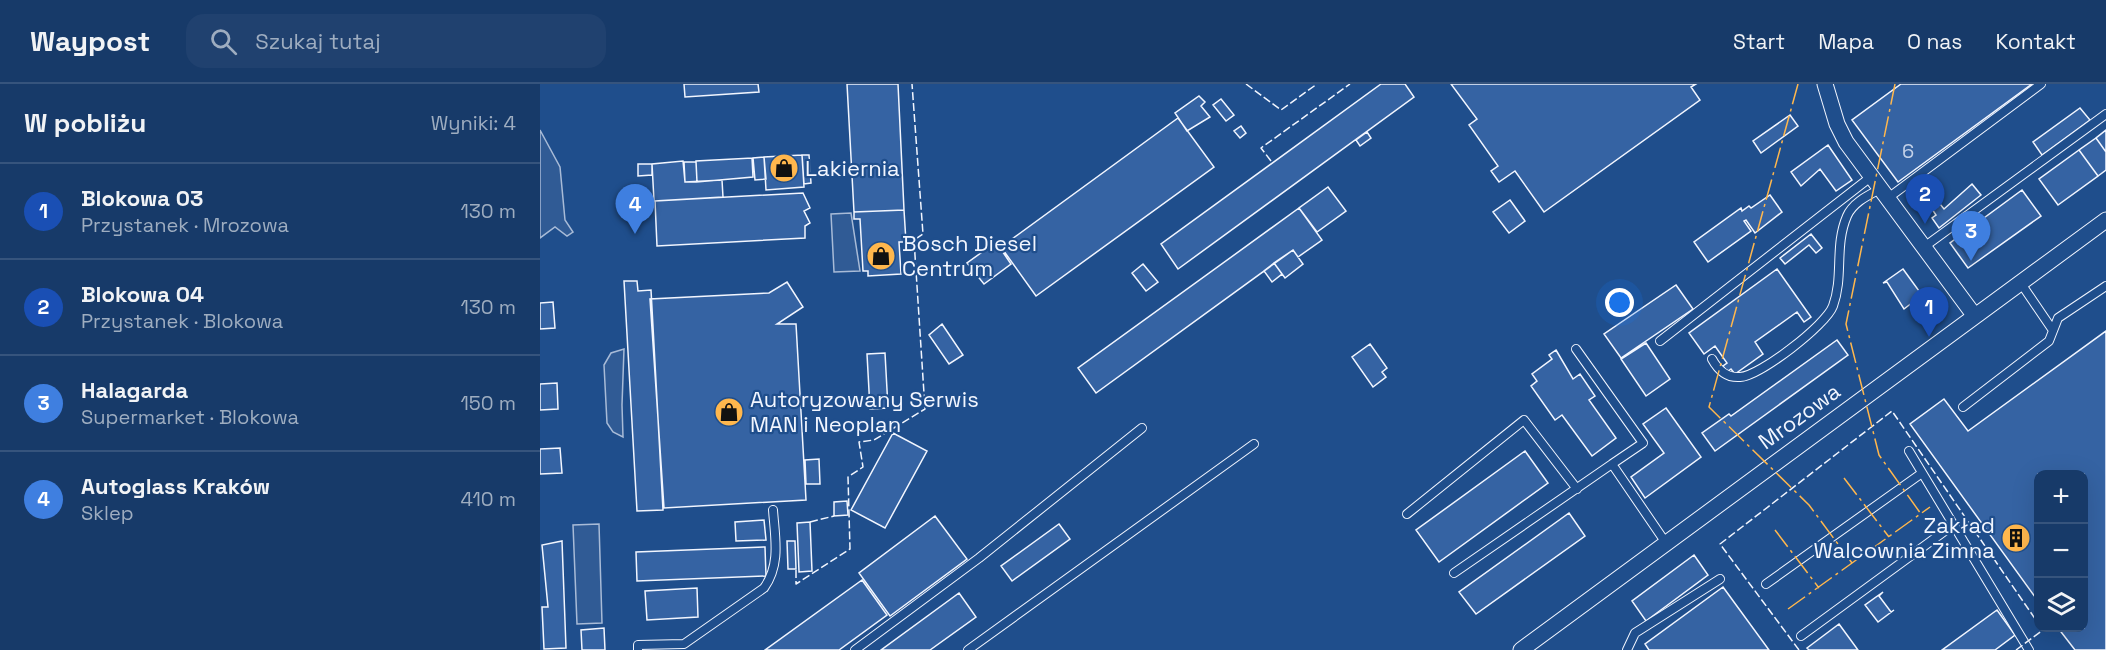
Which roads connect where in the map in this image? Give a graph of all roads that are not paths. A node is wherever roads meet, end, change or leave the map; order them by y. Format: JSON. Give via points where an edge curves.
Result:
{"nodes":[{"id":1,"x":1825,"y":84,"type":"edge"},
{"id":2,"x":2042,"y":84,"type":"edge"},
{"id":3,"x":2106,"y":114,"type":"edge"},
{"id":4,"x":1880,"y":187,"type":"junction"},
{"id":5,"x":2106,"y":220,"type":"edge"},
{"id":6,"x":1924,"y":247,"type":"junction"},
{"id":7,"x":2020,"y":282,"type":"junction"},
{"id":8,"x":2106,"y":286,"type":"edge"},
{"id":9,"x":1974,"y":315,"type":"junction"},
{"id":10,"x":2052,"y":329,"type":"junction"},
{"id":11,"x":1660,"y":341,"type":"dead end"},
{"id":12,"x":1576,"y":349,"type":"dead end"},
{"id":13,"x":1712,"y":358,"type":"dead end"},
{"id":14,"x":1963,"y":407,"type":"dead end"},
{"id":15,"x":1142,"y":428,"type":"dead end"},
{"id":16,"x":1254,"y":444,"type":"dead end"},
{"id":17,"x":1909,"y":451,"type":"dead end"},
{"id":18,"x":1612,"y":464,"type":"junction"},
{"id":19,"x":1922,"y":473,"type":"junction"},
{"id":20,"x":1577,"y":489,"type":"junction"},
{"id":21,"x":773,"y":510,"type":"dead end"},
{"id":22,"x":1407,"y":514,"type":"dead end"},
{"id":23,"x":1953,"y":525,"type":"junction"},
{"id":24,"x":1666,"y":543,"type":"junction"},
{"id":25,"x":1454,"y":573,"type":"dead end"},
{"id":26,"x":1720,"y":579,"type":"dead end"},
{"id":27,"x":1766,"y":584,"type":"dead end"},
{"id":28,"x":1801,"y":636,"type":"dead end"},
{"id":29,"x":638,"y":650,"type":"edge"},
{"id":30,"x":855,"y":650,"type":"edge"},
{"id":31,"x":968,"y":650,"type":"edge"},
{"id":32,"x":1521,"y":650,"type":"edge"},
{"id":33,"x":1627,"y":650,"type":"edge"},
{"id":34,"x":2029,"y":650,"type":"edge"}],
"edges":[{"from":1,"to":4,"type":"street","via":[[1837,124]]},
{"from":2,"to":4,"type":"lane"},
{"from":3,"to":6,"type":"lane"},
{"from":4,"to":6,"type":"street"},
{"from":4,"to":11,"type":"lane"},
{"from":4,"to":13,"type":"lane","via":[[1848,213],[1840,236],[1840,283],[1832,309],[1815,330],[1753,374],[1728,375],[1718,369]]},
{"from":5,"to":7,"type":"street","name":"Mrozowa"},
{"from":6,"to":9,"type":"street"},
{"from":7,"to":9,"type":"street","name":"Mrozowa"},
{"from":7,"to":10,"type":"lane"},
{"from":8,"to":10,"type":"lane","via":[[2058,318]]},
{"from":9,"to":24,"type":"street","name":"Mrozowa"},
{"from":10,"to":14,"type":"lane","via":[[2049,340]]},
{"from":12,"to":18,"type":"lane","via":[[1643,443]]},
{"from":15,"to":30,"type":"lane","via":[[979,558]]},
{"from":16,"to":31,"type":"lane"},
{"from":17,"to":19,"type":"lane"},
{"from":18,"to":20,"type":"lane"},
{"from":18,"to":24,"type":"lane"},
{"from":19,"to":23,"type":"lane"},
{"from":19,"to":27,"type":"lane"},
{"from":20,"to":22,"type":"lane","via":[[1524,420]]},
{"from":20,"to":25,"type":"lane"},
{"from":21,"to":29,"type":"lane","via":[[775,564],[764,588],[684,644],[638,645]]},
{"from":23,"to":28,"type":"lane"},
{"from":23,"to":34,"type":"lane"},
{"from":24,"to":32,"type":"street","name":"Mrozowa"},
{"from":26,"to":33,"type":"lane","via":[[1635,633]]}]}
